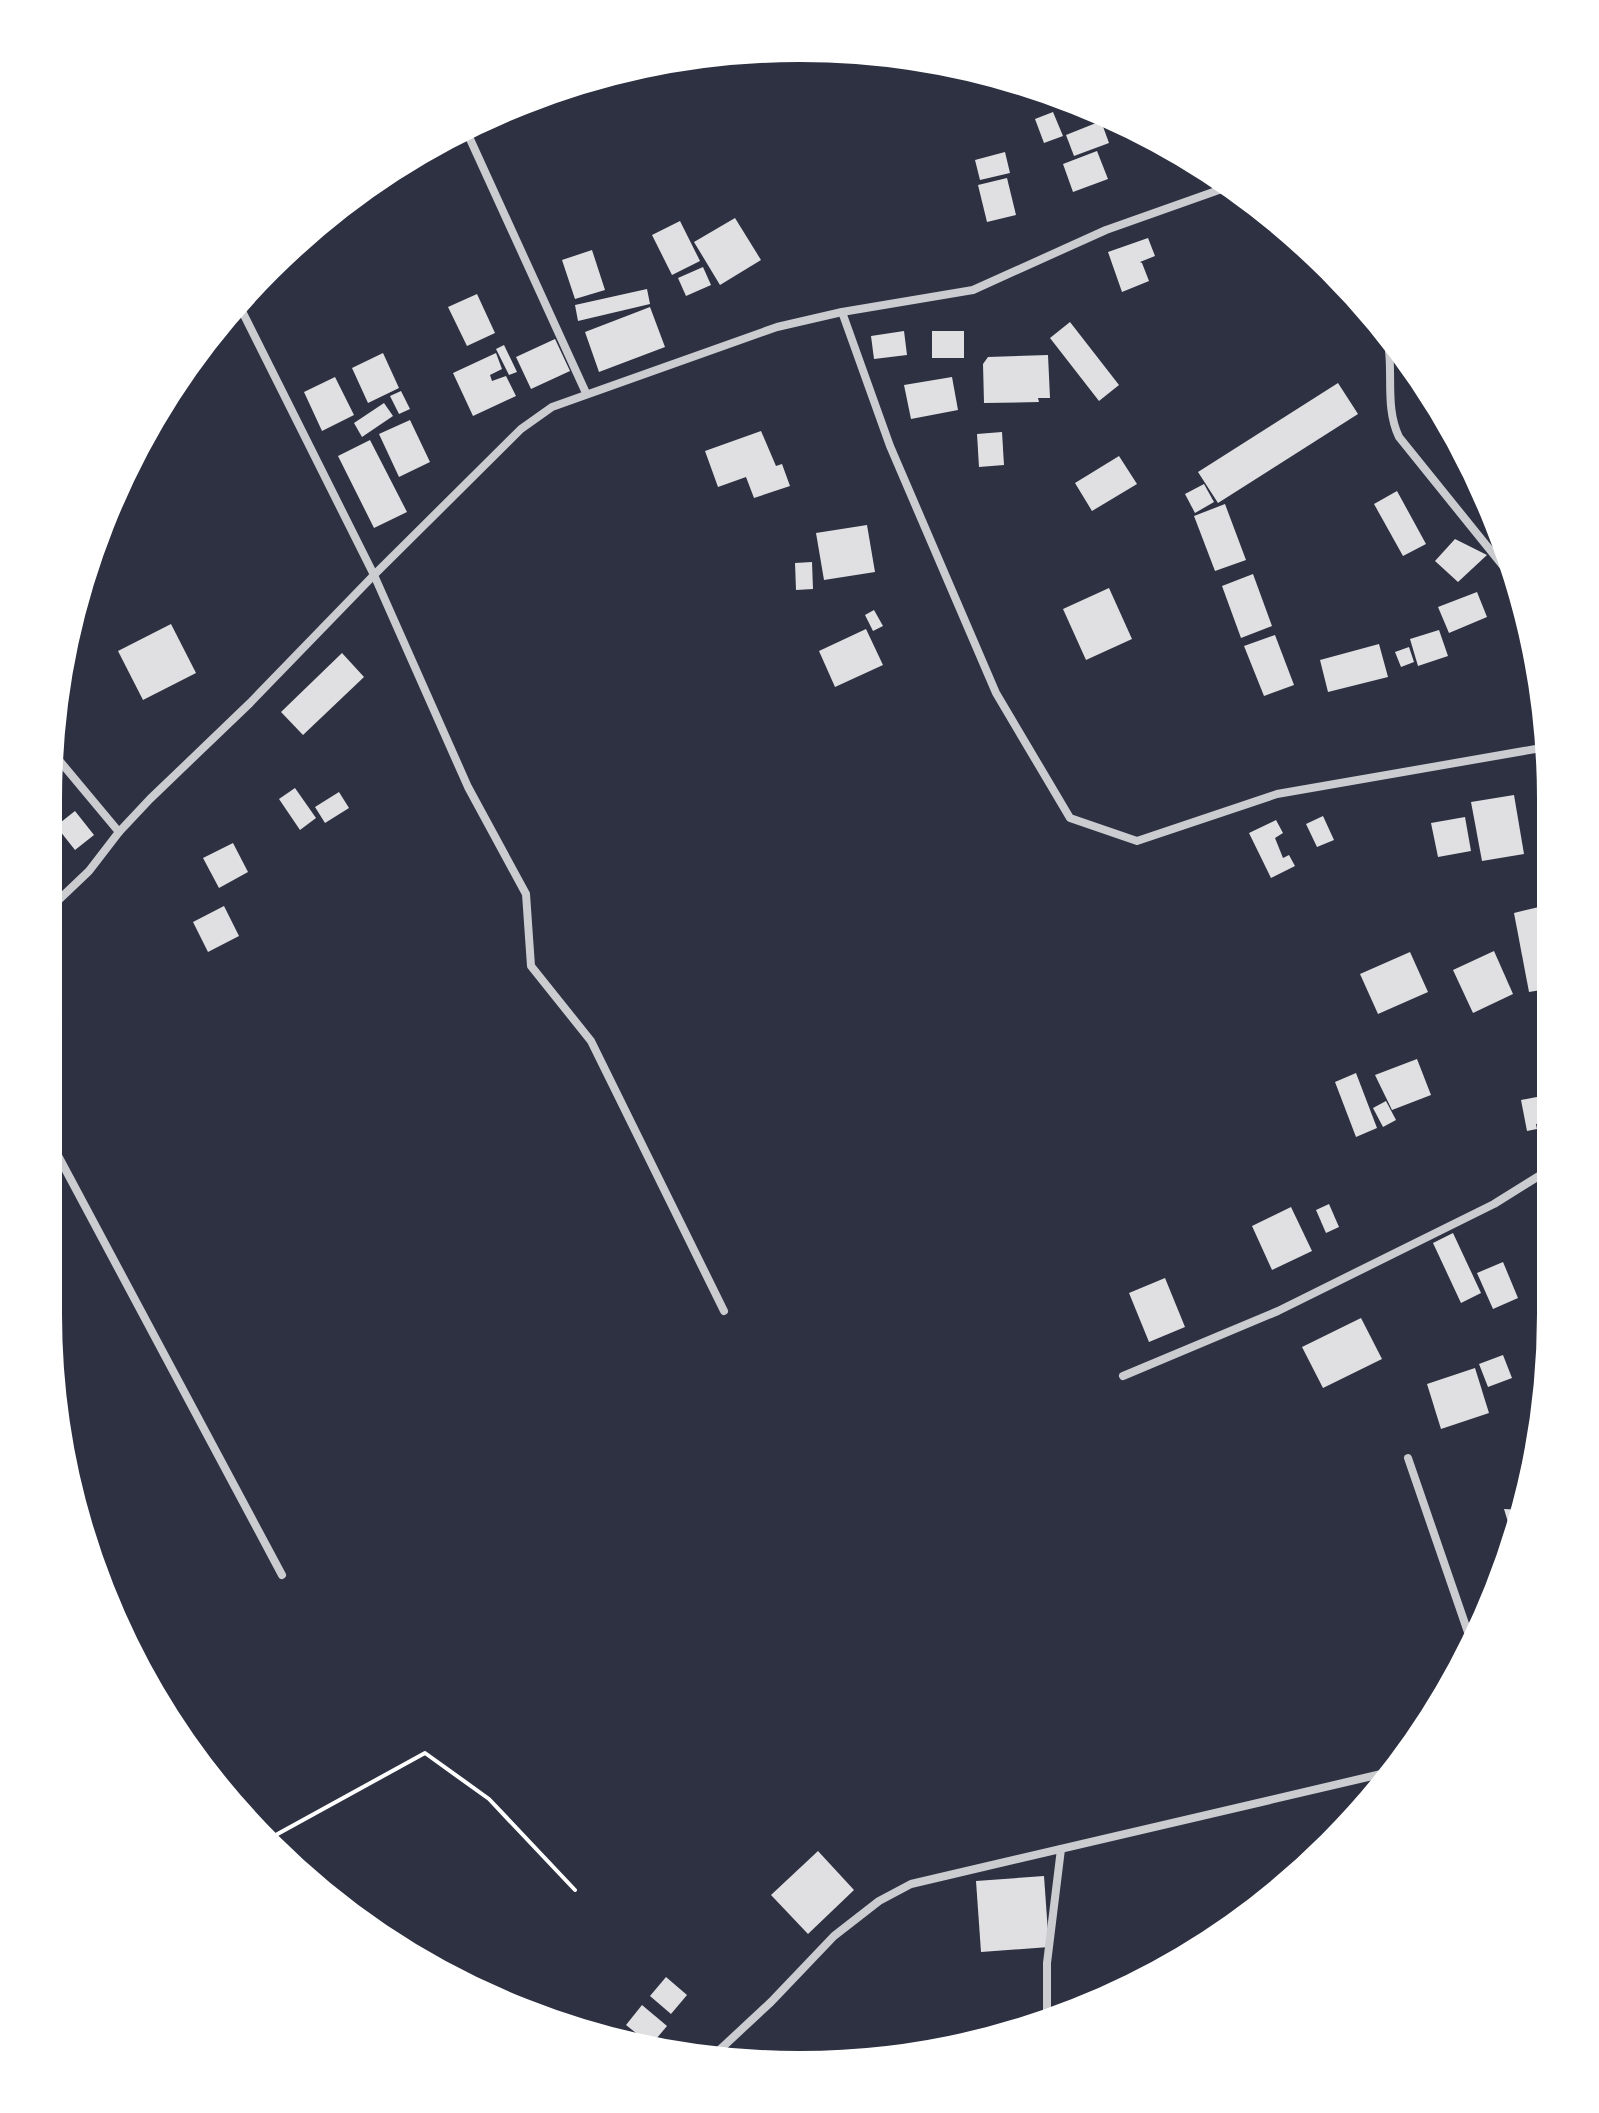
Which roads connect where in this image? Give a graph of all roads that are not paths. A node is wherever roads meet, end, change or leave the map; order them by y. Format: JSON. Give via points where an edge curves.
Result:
{"nodes":[{"id":1,"x":469,"y":137,"type":"edge"},
{"id":2,"x":1218,"y":190,"type":"edge"},
{"id":3,"x":842,"y":312,"type":"junction"},
{"id":4,"x":243,"y":313,"type":"edge"},
{"id":5,"x":1388,"y":352,"type":"edge"},
{"id":6,"x":586,"y":393,"type":"junction"},
{"id":7,"x":1500,"y":562,"type":"edge"},
{"id":8,"x":374,"y":575,"type":"junction"},
{"id":9,"x":1537,"y":749,"type":"edge"},
{"id":10,"x":62,"y":763,"type":"edge"},
{"id":11,"x":119,"y":832,"type":"junction"},
{"id":12,"x":60,"y":899,"type":"edge"},
{"id":13,"x":60,"y":1159,"type":"edge"},
{"id":14,"x":1539,"y":1176,"type":"edge"},
{"id":15,"x":724,"y":1311,"type":"dead end"},
{"id":16,"x":1123,"y":1376,"type":"dead end"},
{"id":17,"x":1408,"y":1458,"type":"dead end"},
{"id":18,"x":282,"y":1575,"type":"dead end"},
{"id":19,"x":1468,"y":1631,"type":"edge"},
{"id":20,"x":1377,"y":1775,"type":"edge"},
{"id":21,"x":1061,"y":1849,"type":"junction"},
{"id":22,"x":1047,"y":2010,"type":"edge"},
{"id":23,"x":721,"y":2049,"type":"edge"}],
"edges":[{"from":1,"to":6,"type":"street"},
{"from":2,"to":3,"type":"street","via":[[1106,230],[973,290]]},
{"from":3,"to":6,"type":"street","via":[[777,327]]},
{"from":3,"to":9,"type":"street","via":[[890,446],[996,693],[1070,818],[1137,841],[1277,794]]},
{"from":4,"to":8,"type":"street"},
{"from":5,"to":7,"type":"street","via":[[1391,410],[1399,437]]},
{"from":6,"to":8,"type":"street","via":[[552,407],[521,429]]},
{"from":8,"to":11,"type":"street"},
{"from":8,"to":15,"type":"street","via":[[468,787],[526,894],[531,966],[591,1041]]},
{"from":10,"to":11,"type":"street"},
{"from":11,"to":12,"type":"street"},
{"from":13,"to":18,"type":"street"},
{"from":14,"to":16,"type":"street","via":[[1494,1204],[1278,1311]]},
{"from":17,"to":19,"type":"street"},
{"from":20,"to":21,"type":"street"},
{"from":21,"to":22,"type":"street","via":[[1047,1963]]},
{"from":21,"to":23,"type":"street","via":[[911,1884],[879,1901],[834,1936]]}]}
